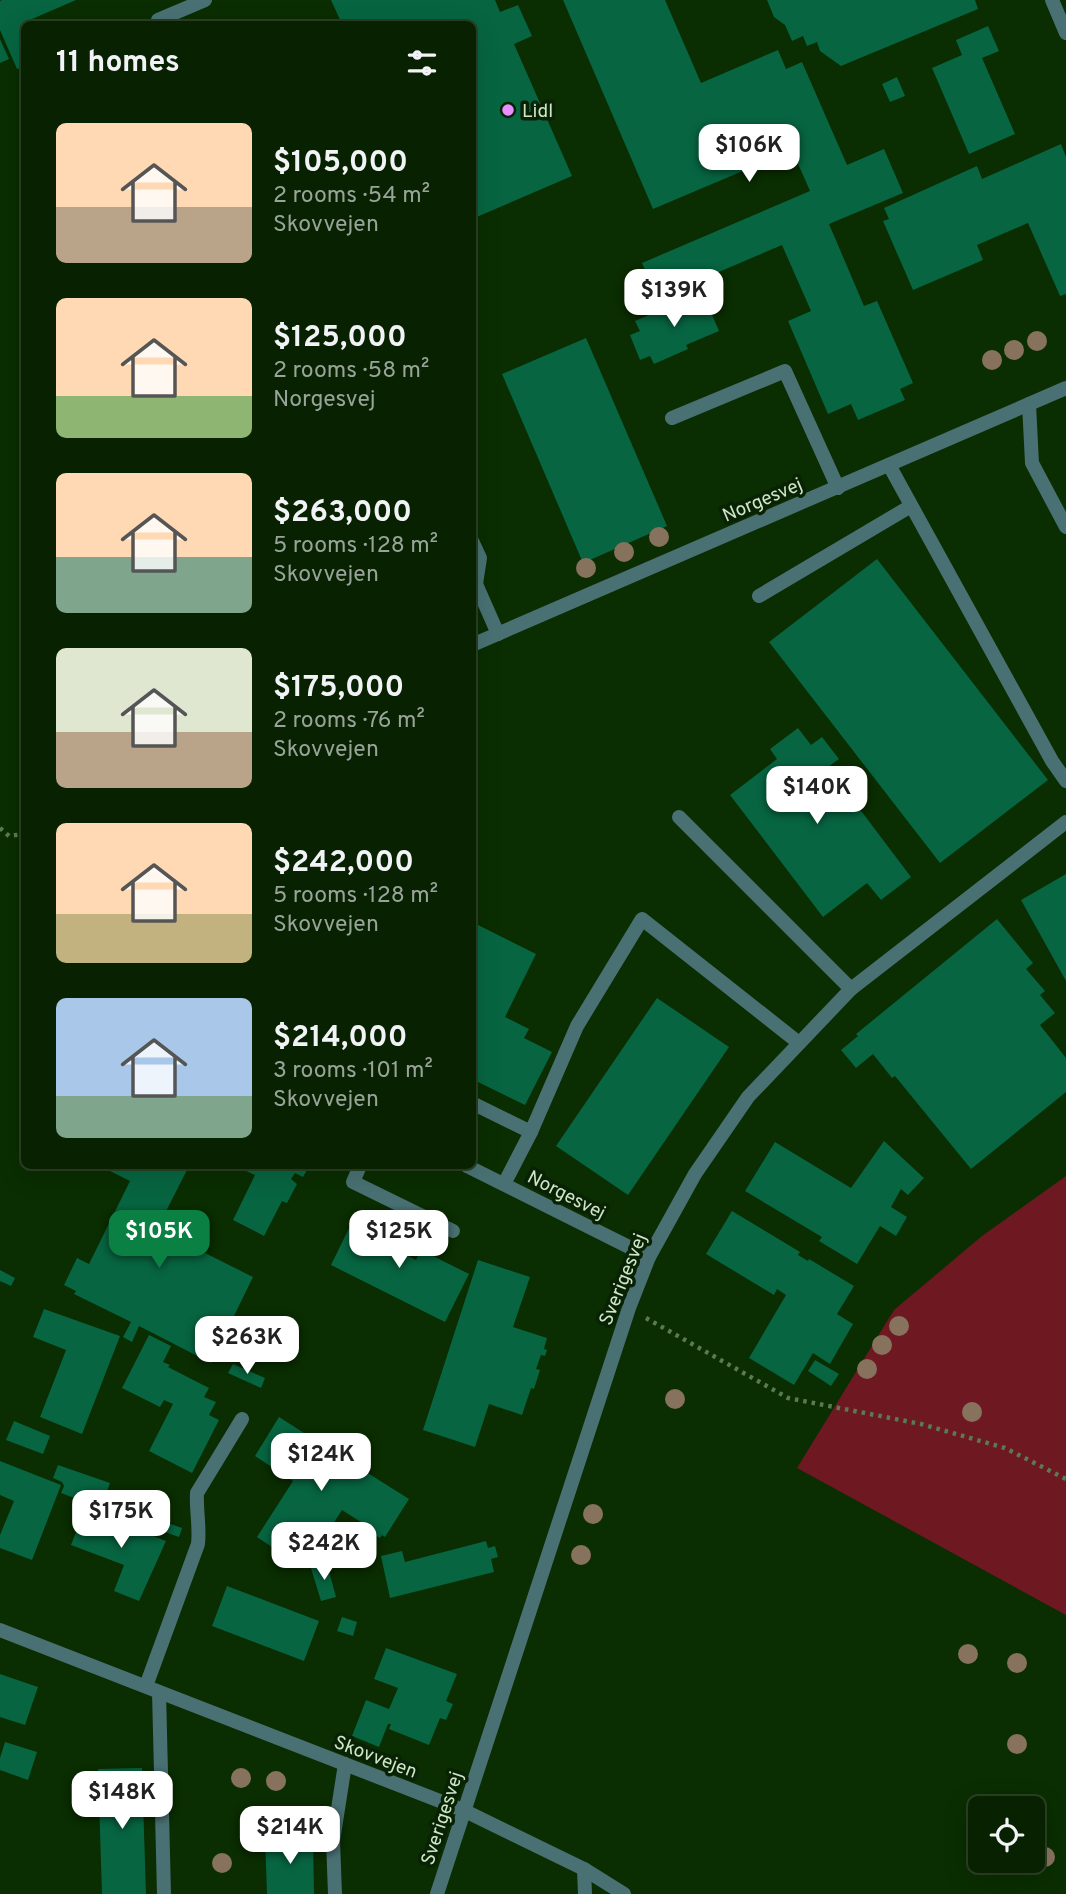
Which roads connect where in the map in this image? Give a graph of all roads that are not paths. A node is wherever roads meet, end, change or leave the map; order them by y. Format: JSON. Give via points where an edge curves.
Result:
{"nodes":[{"id":1,"x":205,"y":0,"type":"edge"},
{"id":2,"x":1052,"y":0,"type":"edge"},
{"id":3,"x":158,"y":20,"type":"dead end"},
{"id":4,"x":1066,"y":33,"type":"edge"},
{"id":5,"x":1066,"y":388,"type":"edge"},
{"id":6,"x":1029,"y":404,"type":"junction"},
{"id":7,"x":672,"y":418,"type":"dead end"},
{"id":8,"x":889,"y":465,"type":"junction"},
{"id":9,"x":838,"y":488,"type":"junction"},
{"id":10,"x":911,"y":506,"type":"junction"},
{"id":11,"x":1066,"y":527,"type":"edge"},
{"id":12,"x":476,"y":549,"type":"edge"},
{"id":13,"x":476,"y":577,"type":"edge"},
{"id":14,"x":476,"y":589,"type":"edge"},
{"id":15,"x":759,"y":596,"type":"dead end"},
{"id":16,"x":498,"y":634,"type":"junction"},
{"id":17,"x":476,"y":643,"type":"edge"},
{"id":18,"x":1066,"y":781,"type":"edge"},
{"id":19,"x":679,"y":817,"type":"dead end"},
{"id":20,"x":1066,"y":822,"type":"edge"},
{"id":21,"x":851,"y":989,"type":"junction"},
{"id":22,"x":799,"y":1043,"type":"junction"},
{"id":23,"x":476,"y":1105,"type":"edge"},
{"id":24,"x":531,"y":1132,"type":"junction"},
{"id":25,"x":359,"y":1169,"type":"edge"},
{"id":26,"x":473,"y":1169,"type":"edge"},
{"id":27,"x":503,"y":1184,"type":"junction"},
{"id":28,"x":453,"y":1231,"type":"dead end"},
{"id":29,"x":649,"y":1257,"type":"junction"},
{"id":30,"x":242,"y":1419,"type":"dead end"},
{"id":31,"x":0,"y":1630,"type":"edge"},
{"id":32,"x":153,"y":1689,"type":"junction"},
{"id":33,"x":345,"y":1765,"type":"junction"},
{"id":34,"x":463,"y":1810,"type":"junction"},
{"id":35,"x":584,"y":1869,"type":"junction"},
{"id":36,"x":164,"y":1894,"type":"edge"},
{"id":37,"x":335,"y":1894,"type":"edge"},
{"id":38,"x":437,"y":1894,"type":"edge"},
{"id":39,"x":585,"y":1894,"type":"edge"},
{"id":40,"x":624,"y":1894,"type":"edge"}],
"edges":[{"from":1,"to":3,"type":"street"},
{"from":2,"to":4,"type":"street"},
{"from":5,"to":6,"type":"street","name":"Norgesvej"},
{"from":6,"to":8,"type":"street","name":"Norgesvej"},
{"from":6,"to":11,"type":"street","via":[[1032,463]]},
{"from":7,"to":9,"type":"street","via":[[785,371]]},
{"from":8,"to":9,"type":"street","name":"Norgesvej"},
{"from":8,"to":10,"type":"street"},
{"from":9,"to":16,"type":"street","name":"Norgesvej"},
{"from":10,"to":15,"type":"street"},
{"from":10,"to":18,"type":"street"},
{"from":12,"to":13,"type":"street","via":[[481,558]]},
{"from":14,"to":16,"type":"street"},
{"from":16,"to":17,"type":"street","name":"Norgesvej"},
{"from":19,"to":21,"type":"street"},
{"from":20,"to":21,"type":"street","name":"Sverigesvej"},
{"from":21,"to":22,"type":"street","name":"Sverigesvej"},
{"from":22,"to":24,"type":"street","via":[[642,919],[577,1026]]},
{"from":22,"to":29,"type":"street","name":"Sverigesvej","via":[[748,1097],[695,1174]]},
{"from":23,"to":24,"type":"street"},
{"from":24,"to":27,"type":"street"},
{"from":25,"to":28,"type":"street","via":[[353,1182]]},
{"from":26,"to":27,"type":"street","name":"Norgesvej"},
{"from":27,"to":29,"type":"street","name":"Norgesvej"},
{"from":29,"to":34,"type":"street","name":"Sverigesvej"},
{"from":30,"to":32,"type":"street","via":[[197,1493],[198,1544]]},
{"from":31,"to":32,"type":"street","name":"Skovvejen"},
{"from":32,"to":33,"type":"street","name":"Skovvejen"},
{"from":32,"to":36,"type":"street"},
{"from":33,"to":34,"type":"street","name":"Skovvejen"},
{"from":33,"to":37,"type":"street","via":[[333,1840]]},
{"from":34,"to":35,"type":"street","name":"Skovvejen"},
{"from":34,"to":38,"type":"street","name":"Sverigesvej"},
{"from":35,"to":39,"type":"street"},
{"from":35,"to":40,"type":"street","name":"Skovvejen"}]}
